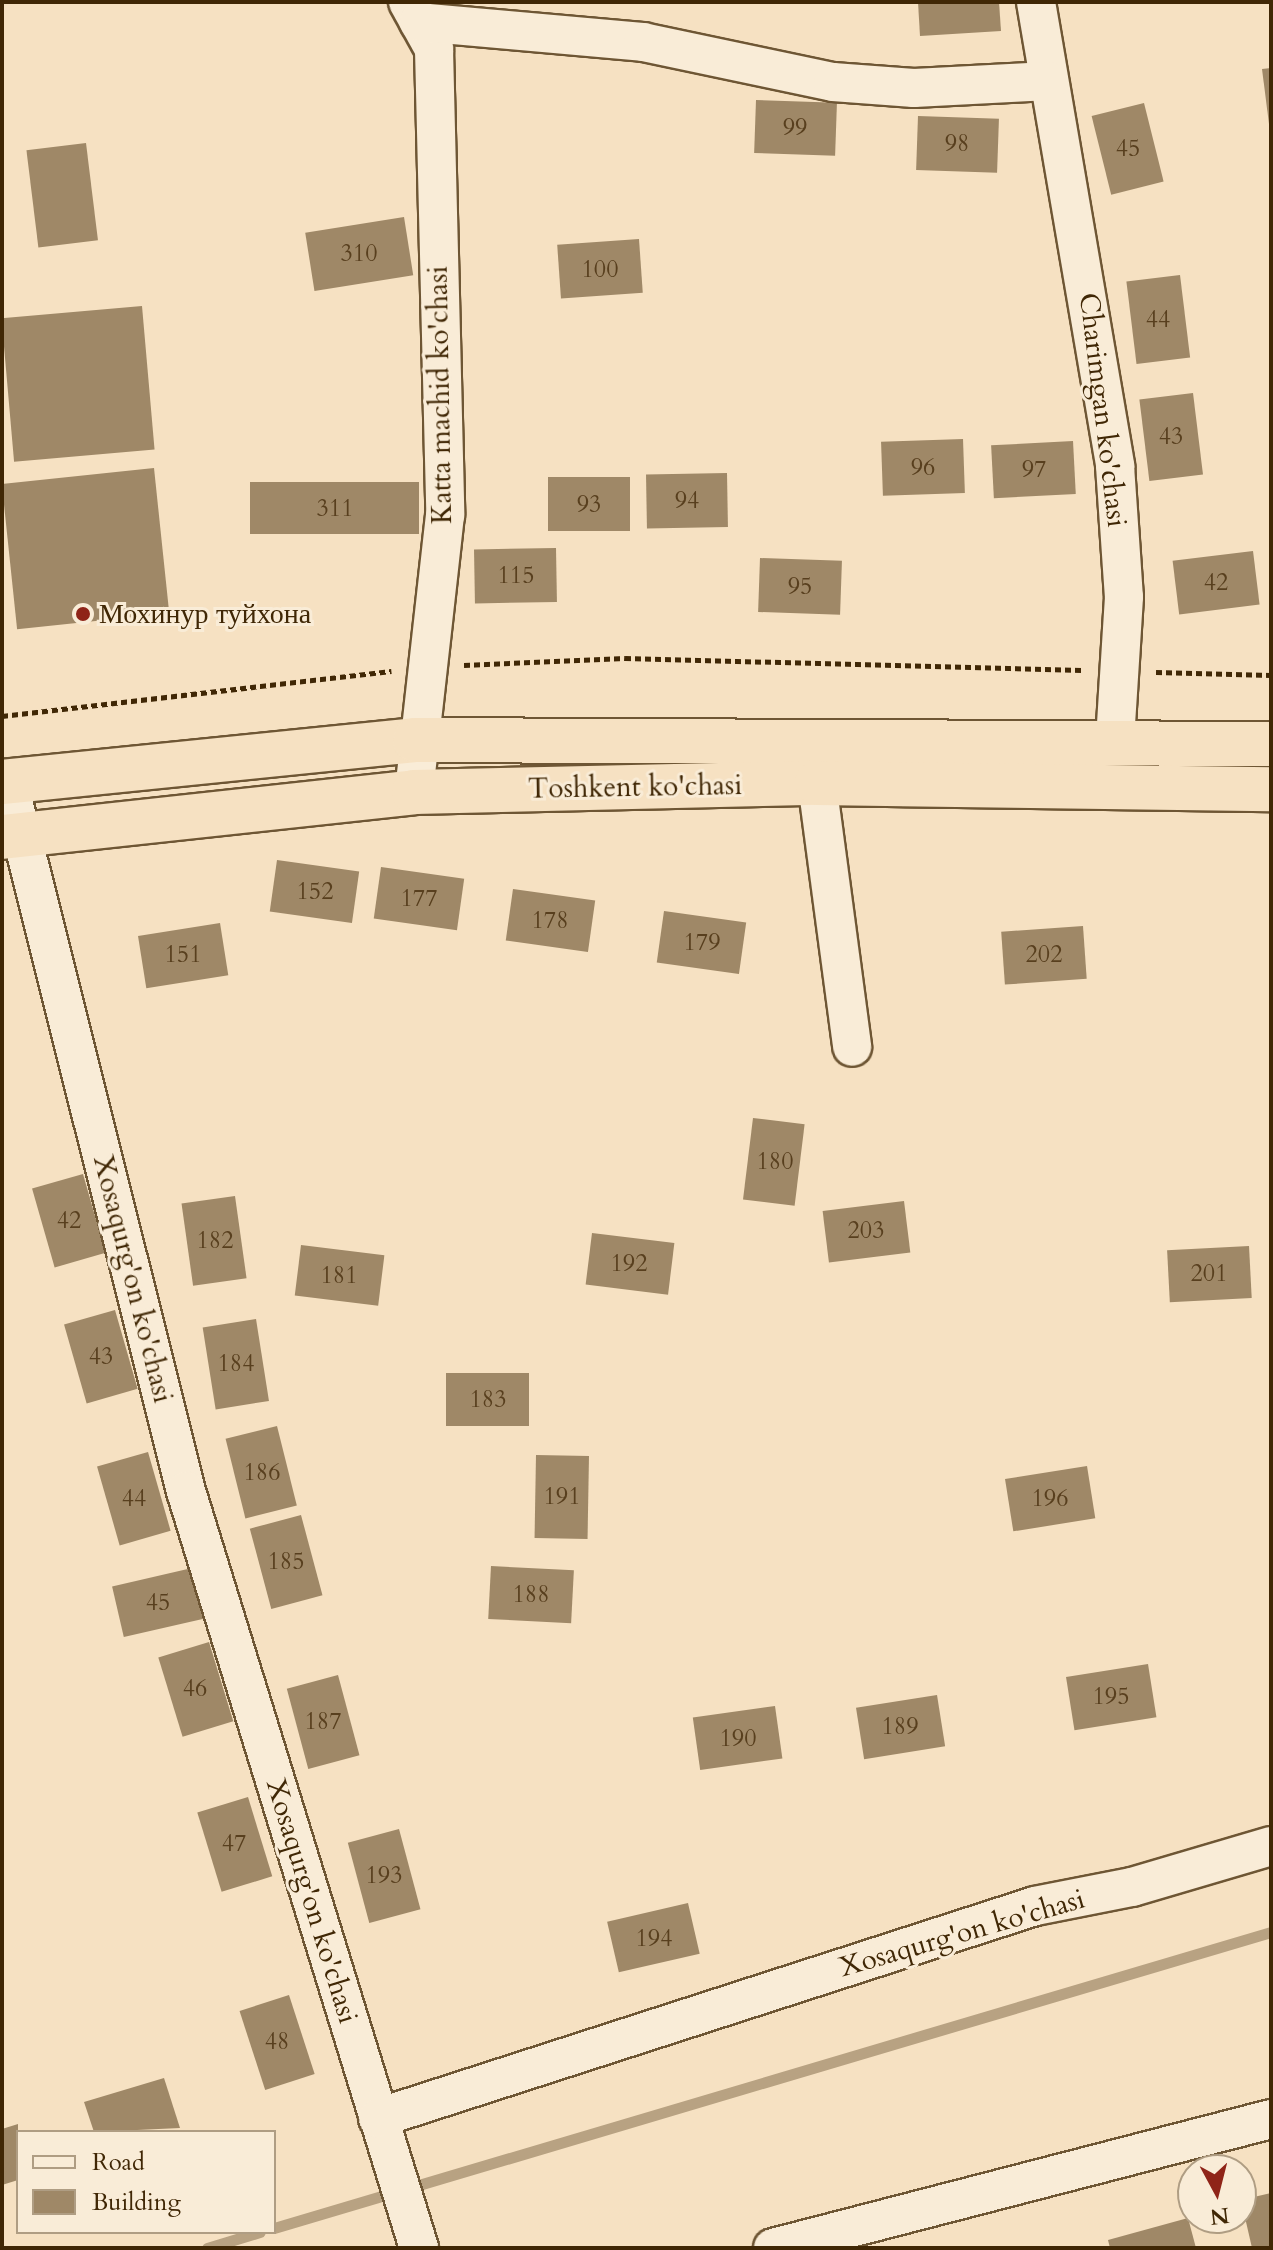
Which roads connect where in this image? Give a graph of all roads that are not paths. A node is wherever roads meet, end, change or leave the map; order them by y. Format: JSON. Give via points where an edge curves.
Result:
{"nodes":[{"id":1,"x":1036,"y":2,"type":"edge"},
{"id":2,"x":414,"y":12,"type":"edge"},
{"id":3,"x":1049,"y":81,"type":"junction"},
{"id":4,"x":415,"y":740,"type":"junction"},
{"id":5,"x":1115,"y":741,"type":"junction"},
{"id":6,"x":1271,"y":744,"type":"edge"},
{"id":7,"x":5,"y":781,"type":"edge"},
{"id":8,"x":817,"y":783,"type":"junction"},
{"id":9,"x":1271,"y":789,"type":"edge"},
{"id":10,"x":414,"y":792,"type":"junction"},
{"id":11,"x":11,"y":836,"type":"edge"},
{"id":12,"x":852,"y":1047,"type":"dead end"},
{"id":13,"x":1271,"y":1846,"type":"edge"},
{"id":14,"x":378,"y":2118,"type":"junction"},
{"id":15,"x":1271,"y":2119,"type":"edge"},
{"id":16,"x":419,"y":2248,"type":"edge"},
{"id":17,"x":773,"y":2248,"type":"edge"}],
"edges":[{"from":1,"to":3,"type":"street","name":"Charimgan ko'chasi"},
{"from":2,"to":3,"type":"street","via":[[643,42],[833,82],[914,88]]},
{"from":2,"to":4,"type":"street","name":"Katta machid ko'chasi","via":[[434,49],[445,515]]},
{"from":3,"to":5,"type":"street","name":"Charimgan ko'chasi","via":[[1115,466],[1124,597]]},
{"from":4,"to":5,"type":"highway","name":"Toshkent ko'chasi"},
{"from":4,"to":7,"type":"highway","name":"Toshkent ko'chasi"},
{"from":4,"to":10,"type":"street","name":"Katta machid ko'chasi"},
{"from":5,"to":6,"type":"highway","name":"Toshkent ko'chasi"},
{"from":7,"to":11,"type":"street","name":"Xosaqurg'on ko'chasi"},
{"from":8,"to":9,"type":"highway","name":"Toshkent ko'chasi"},
{"from":8,"to":10,"type":"highway","name":"Toshkent ko'chasi"},
{"from":8,"to":12,"type":"street"},
{"from":10,"to":11,"type":"highway","name":"Toshkent ko'chasi"},
{"from":11,"to":14,"type":"street","name":"Xosaqurg'on ko'chasi","via":[[186,1491]]},
{"from":13,"to":14,"type":"street","name":"Xosaqurg'on ko'chasi","via":[[1035,1906]]},
{"from":14,"to":16,"type":"street"},
{"from":15,"to":17,"type":"street"}]}
